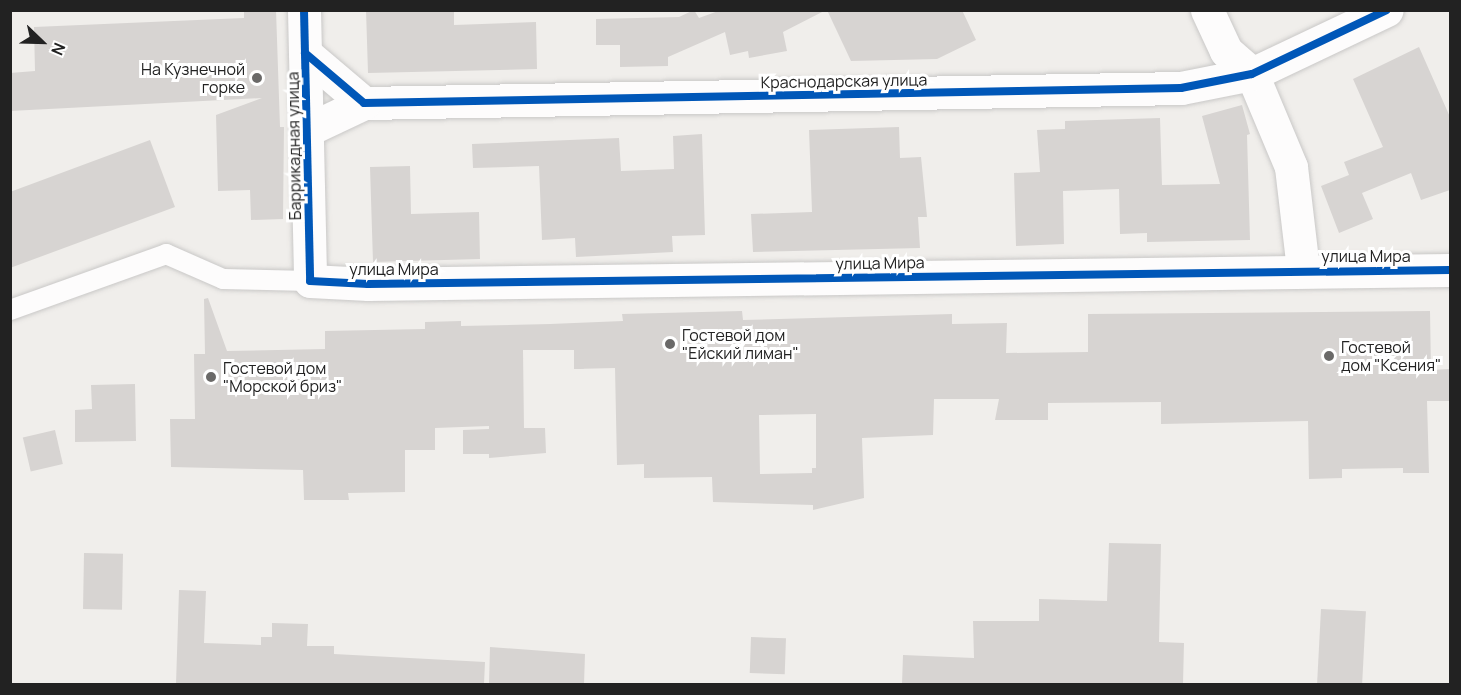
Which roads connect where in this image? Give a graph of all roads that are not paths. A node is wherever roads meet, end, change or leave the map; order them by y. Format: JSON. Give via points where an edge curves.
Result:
{"nodes":[{"id":1,"x":304,"y":10,"type":"edge"},
{"id":2,"x":1207,"y":10,"type":"edge"},
{"id":3,"x":1387,"y":10,"type":"edge"},
{"id":4,"x":305,"y":52,"type":"junction"},
{"id":5,"x":1252,"y":74,"type":"junction"},
{"id":6,"x":364,"y":103,"type":"junction"},
{"id":7,"x":307,"y":130,"type":"junction"},
{"id":8,"x":1303,"y":269,"type":"junction"},
{"id":9,"x":1450,"y":270,"type":"edge"},
{"id":10,"x":310,"y":281,"type":"junction"},
{"id":11,"x":10,"y":310,"type":"edge"}],
"edges":[{"from":1,"to":4,"type":"street","name":"Баррикадная улица"},
{"from":2,"to":5,"type":"street","via":[[1226,51]]},
{"from":3,"to":5,"type":"street","name":"Краснодарская улица"},
{"from":4,"to":6,"type":"street"},
{"from":4,"to":7,"type":"street","name":"Баррикадная улица"},
{"from":5,"to":6,"type":"street","name":"Краснодарская улица","via":[[1181,88]]},
{"from":5,"to":8,"type":"street","via":[[1291,167]]},
{"from":6,"to":7,"type":"street","name":"Краснодарская улица"},
{"from":7,"to":10,"type":"street","name":"Баррикадная улица"},
{"from":8,"to":9,"type":"street","name":"улица Мира"},
{"from":8,"to":10,"type":"street","name":"улица Мира","via":[[368,284]]},
{"from":10,"to":11,"type":"lane","via":[[223,279],[166,254]]}]}
